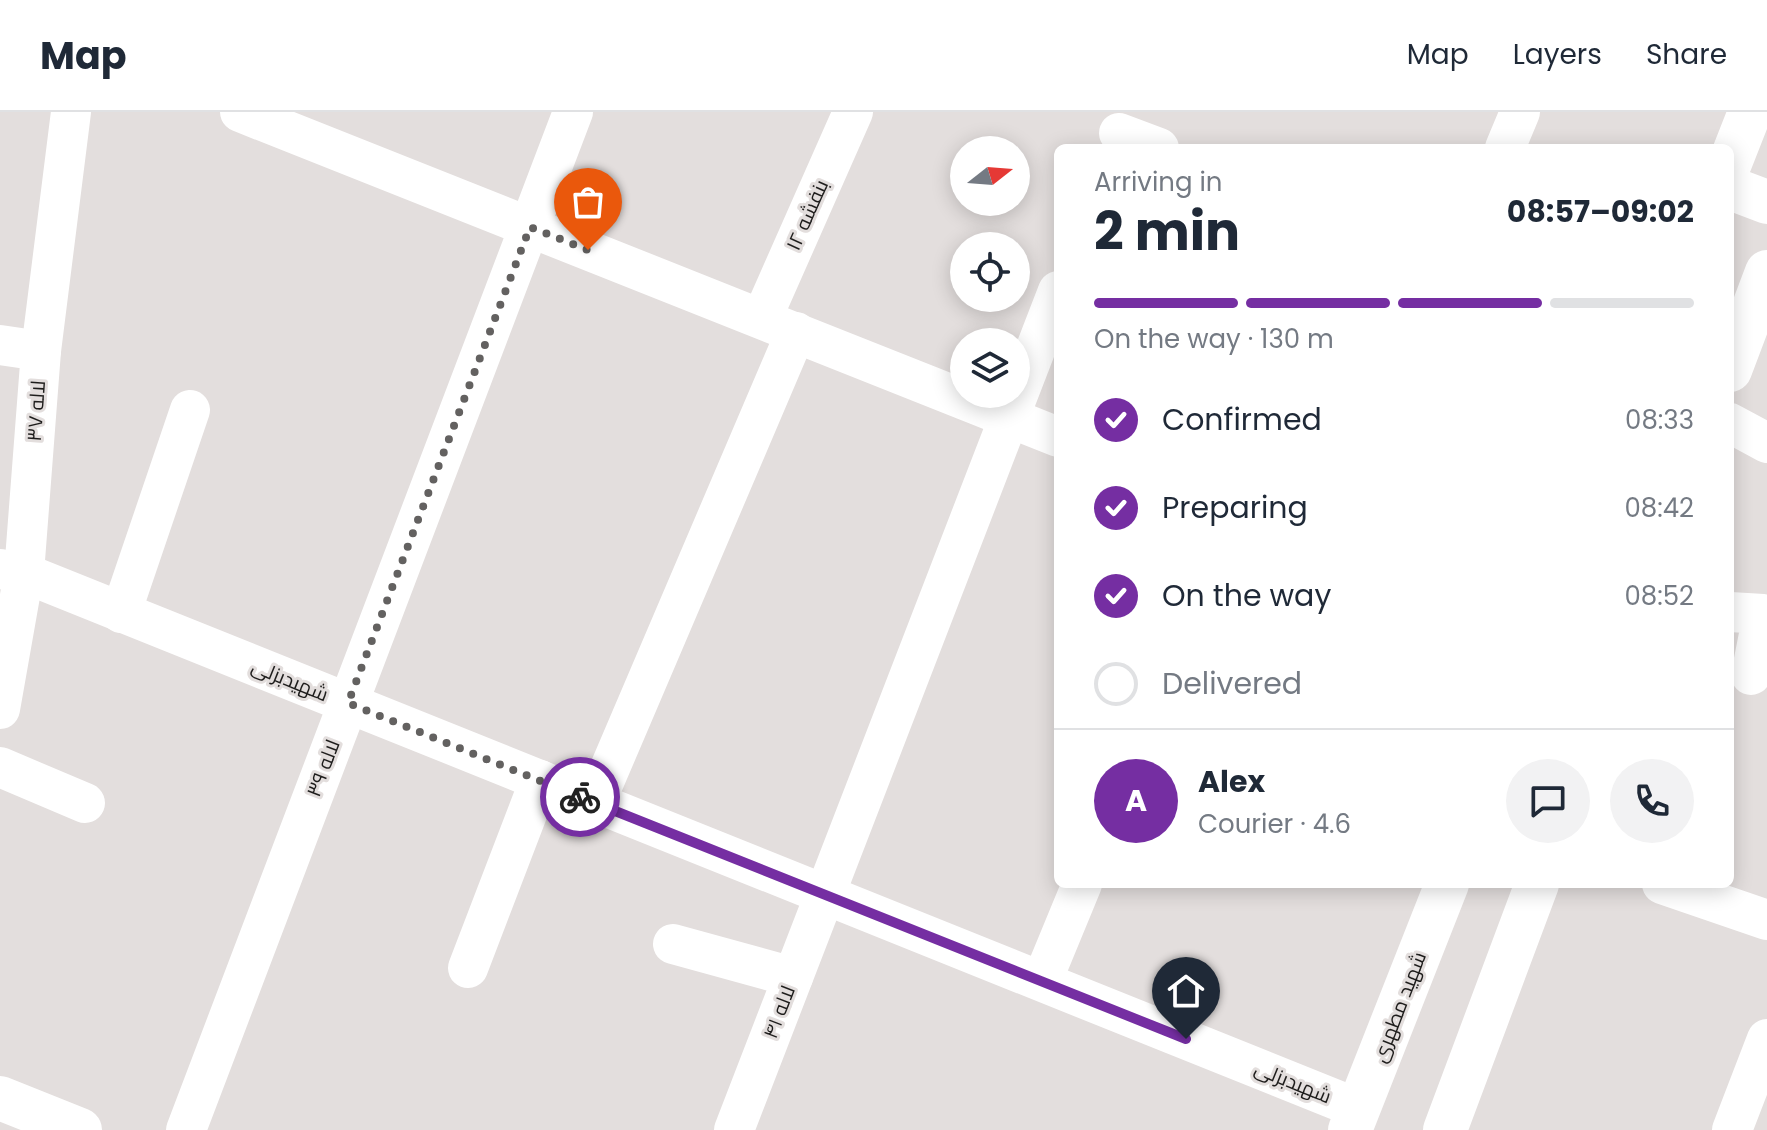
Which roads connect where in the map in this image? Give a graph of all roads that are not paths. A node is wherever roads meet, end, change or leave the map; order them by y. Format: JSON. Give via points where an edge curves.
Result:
{"nodes":[{"id":1,"x":71,"y":112,"type":"edge"},
{"id":2,"x":240,"y":112,"type":"edge"},
{"id":3,"x":573,"y":112,"type":"edge"},
{"id":4,"x":853,"y":112,"type":"edge"},
{"id":5,"x":1520,"y":112,"type":"edge"},
{"id":6,"x":1750,"y":112,"type":"edge"},
{"id":7,"x":292,"y":122,"type":"edge"},
{"id":8,"x":1120,"y":131,"type":"edge"},
{"id":9,"x":1150,"y":144,"type":"edge"},
{"id":10,"x":1507,"y":144,"type":"edge"},
{"id":11,"x":1734,"y":153,"type":"edge"},
{"id":12,"x":1734,"y":190,"type":"edge"},
{"id":13,"x":1767,"y":202,"type":"edge"},
{"id":14,"x":530,"y":227,"type":"junction"},
{"id":15,"x":1767,"y":272,"type":"edge"},
{"id":16,"x":1054,"y":301,"type":"edge"},
{"id":17,"x":779,"y":325,"type":"junction"},
{"id":18,"x":0,"y":345,"type":"edge"},
{"id":19,"x":41,"y":351,"type":"junction"},
{"id":20,"x":1734,"y":359,"type":"edge"},
{"id":21,"x":190,"y":410,"type":"dead end"},
{"id":22,"x":1009,"y":418,"type":"junction"},
{"id":23,"x":1734,"y":425,"type":"edge"},
{"id":24,"x":1054,"y":435,"type":"edge"},
{"id":25,"x":1767,"y":443,"type":"edge"},
{"id":26,"x":12,"y":571,"type":"edge"},
{"id":27,"x":1734,"y":612,"type":"edge"},
{"id":28,"x":121,"y":613,"type":"junction"},
{"id":29,"x":1751,"y":675,"type":"dead end"},
{"id":30,"x":348,"y":703,"type":"junction"},
{"id":31,"x":0,"y":709,"type":"edge"},
{"id":32,"x":0,"y":767,"type":"edge"},
{"id":33,"x":540,"y":780,"type":"junction"},
{"id":34,"x":85,"y":803,"type":"dead end"},
{"id":35,"x":595,"y":803,"type":"junction"},
{"id":36,"x":1080,"y":888,"type":"edge"},
{"id":37,"x":1445,"y":888,"type":"edge"},
{"id":38,"x":1536,"y":888,"type":"edge"},
{"id":39,"x":1674,"y":888,"type":"edge"},
{"id":40,"x":825,"y":895,"type":"junction"},
{"id":41,"x":1767,"y":920,"type":"edge"},
{"id":42,"x":673,"y":944,"type":"dead end"},
{"id":43,"x":468,"y":968,"type":"dead end"},
{"id":44,"x":793,"y":977,"type":"junction"},
{"id":45,"x":1042,"y":981,"type":"junction"},
{"id":46,"x":1767,"y":1039,"type":"edge"},
{"id":47,"x":0,"y":1098,"type":"edge"},
{"id":48,"x":1355,"y":1119,"type":"edge"},
{"id":49,"x":80,"y":1130,"type":"edge"},
{"id":50,"x":186,"y":1130,"type":"edge"},
{"id":51,"x":734,"y":1130,"type":"edge"},
{"id":52,"x":1445,"y":1130,"type":"edge"},
{"id":53,"x":1732,"y":1130,"type":"edge"}],
"edges":[{"from":1,"to":19,"type":"street","name":"لاله ۳۷"},
{"from":2,"to":7,"type":"street"},
{"from":3,"to":14,"type":"street","name":"لاله ۳۹"},
{"from":4,"to":17,"type":"street","name":"بنفشه ۱۲"},
{"from":5,"to":10,"type":"street"},
{"from":6,"to":11,"type":"main road"},
{"from":7,"to":14,"type":"street"},
{"from":8,"to":9,"type":"street"},
{"from":12,"to":13,"type":"main road"},
{"from":14,"to":17,"type":"street"},
{"from":14,"to":30,"type":"street","name":"لاله ۳۹"},
{"from":15,"to":20,"type":"main road"},
{"from":16,"to":22,"type":"street","name":"لاله ۴۱"},
{"from":17,"to":22,"type":"street"},
{"from":17,"to":35,"type":"street","name":"بنفشه ۱۲"},
{"from":18,"to":19,"type":"street"},
{"from":19,"to":26,"type":"street","name":"لاله ۳۷"},
{"from":21,"to":28,"type":"street"},
{"from":22,"to":24,"type":"street"},
{"from":22,"to":40,"type":"street","name":"لاله ۴۱"},
{"from":23,"to":25,"type":"street"},
{"from":26,"to":28,"type":"street","name":"شهیدبزلی"},
{"from":26,"to":31,"type":"street","name":"لاله ۳۷"},
{"from":27,"to":29,"type":"street","via":[[1763,614]]},
{"from":28,"to":30,"type":"street","name":"شهیدبزلی"},
{"from":30,"to":33,"type":"street","name":"شهیدبزلی"},
{"from":30,"to":50,"type":"street","name":"لاله ۳۹"},
{"from":32,"to":34,"type":"street"},
{"from":33,"to":35,"type":"street","name":"شهیدبزلی"},
{"from":33,"to":43,"type":"street"},
{"from":35,"to":40,"type":"street","name":"شهیدبزلی"},
{"from":36,"to":45,"type":"street"},
{"from":37,"to":48,"type":"main road","name":"شهید مطهری"},
{"from":38,"to":52,"type":"main road"},
{"from":39,"to":41,"type":"street"},
{"from":40,"to":44,"type":"street","name":"لاله ۴۱"},
{"from":40,"to":45,"type":"street","name":"شهیدبزلی"},
{"from":42,"to":44,"type":"street"},
{"from":44,"to":51,"type":"street","name":"لاله ۴۱"},
{"from":45,"to":48,"type":"street","name":"شهیدبزلی"},
{"from":46,"to":53,"type":"street"},
{"from":47,"to":49,"type":"main road"}]}
